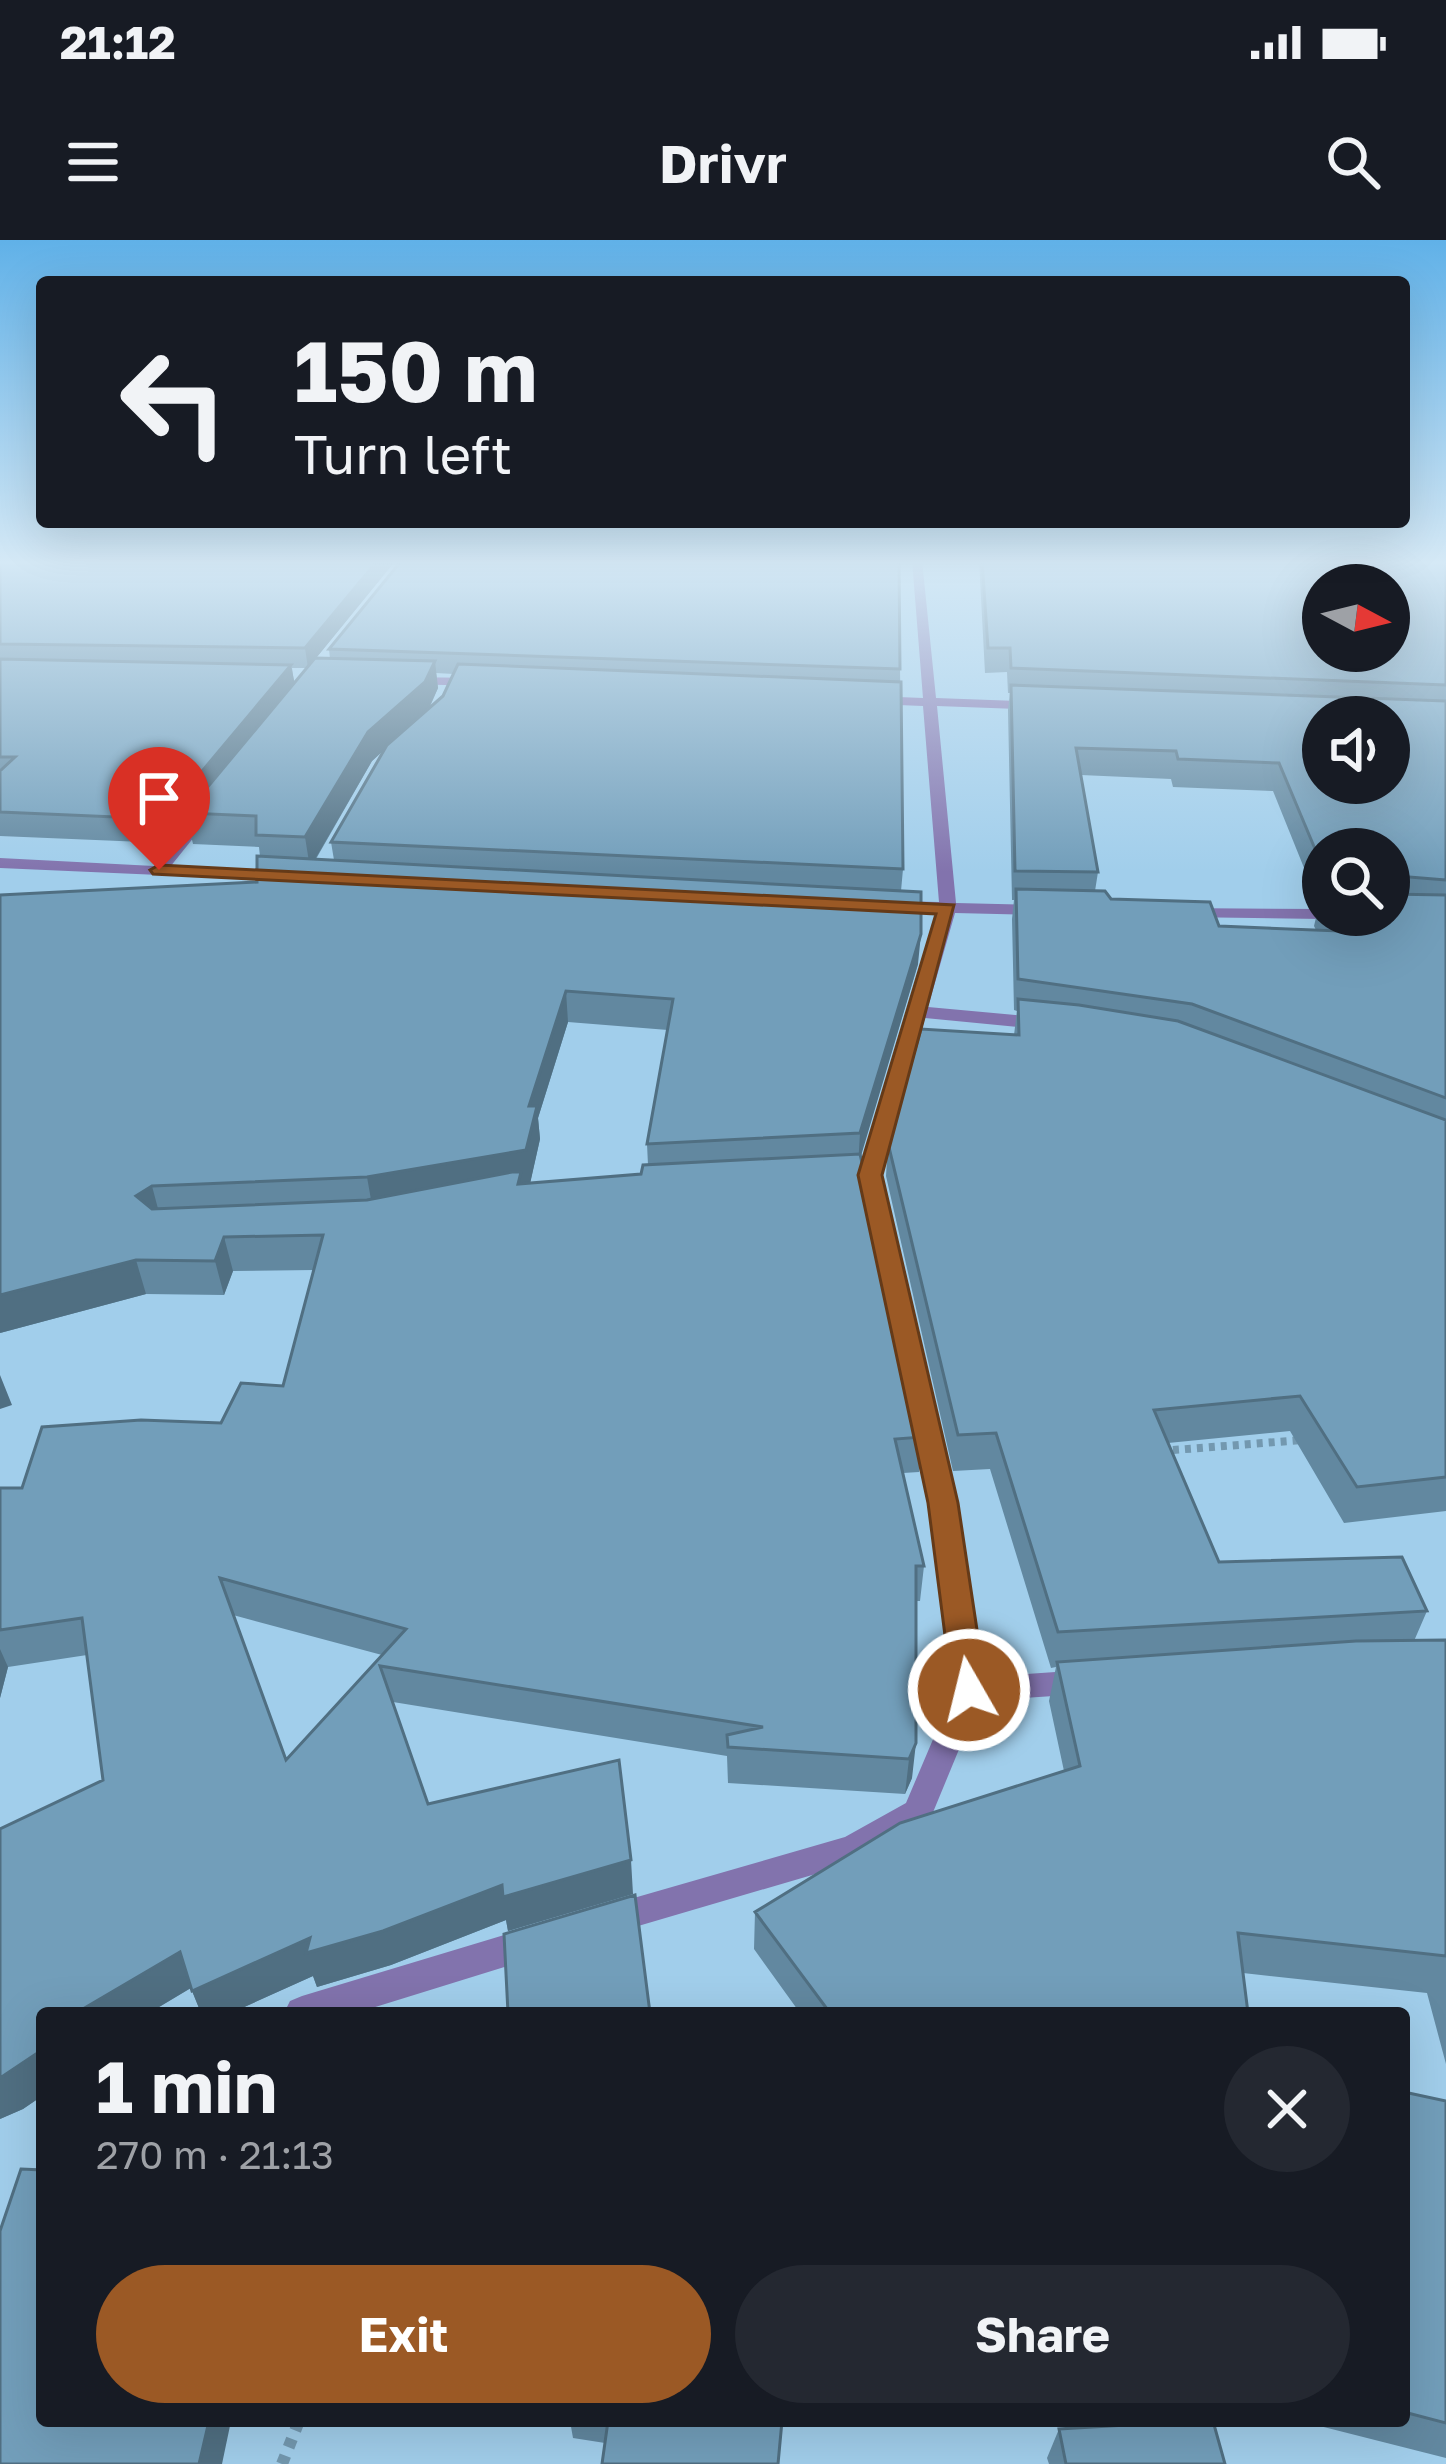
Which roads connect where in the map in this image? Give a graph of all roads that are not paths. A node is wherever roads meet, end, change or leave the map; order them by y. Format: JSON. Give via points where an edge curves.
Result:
{"nodes":[{"id":1,"x":923,"y":664,"type":"edge"},
{"id":2,"x":385,"y":679,"type":"edge"},
{"id":3,"x":453,"y":680,"type":"junction"},
{"id":4,"x":500,"y":682,"type":"edge"},
{"id":5,"x":446,"y":698,"type":"edge"},
{"id":6,"x":857,"y":699,"type":"edge"},
{"id":7,"x":928,"y":702,"type":"junction"},
{"id":8,"x":1071,"y":707,"type":"edge"},
{"id":9,"x":216,"y":800,"type":"edge"},
{"id":10,"x":0,"y":863,"type":"edge"},
{"id":11,"x":159,"y":870,"type":"junction"},
{"id":12,"x":317,"y":880,"type":"edge"},
{"id":13,"x":878,"y":906,"type":"edge"},
{"id":14,"x":947,"y":909,"type":"junction"},
{"id":15,"x":1065,"y":910,"type":"edge"},
{"id":16,"x":1159,"y":912,"type":"edge"},
{"id":17,"x":1302,"y":914,"type":"edge"},
{"id":18,"x":920,"y":1012,"type":"junction"},
{"id":19,"x":1075,"y":1026,"type":"edge"},
{"id":20,"x":1108,"y":1680,"type":"edge"},
{"id":21,"x":969,"y":1690,"type":"junction"},
{"id":22,"x":322,"y":2007,"type":"edge"}],
"edges":[{"from":1,"to":7,"type":"street"},
{"from":2,"to":3,"type":"street"},
{"from":3,"to":4,"type":"street"},
{"from":3,"to":5,"type":"street"},
{"from":6,"to":7,"type":"street"},
{"from":7,"to":8,"type":"street"},
{"from":7,"to":14,"type":"street"},
{"from":9,"to":11,"type":"street"},
{"from":10,"to":11,"type":"street"},
{"from":11,"to":12,"type":"street"},
{"from":13,"to":14,"type":"street"},
{"from":14,"to":15,"type":"street"},
{"from":14,"to":18,"type":"street"},
{"from":16,"to":17,"type":"street"},
{"from":18,"to":19,"type":"street"},
{"from":18,"to":21,"type":"street","via":[[858,1176],[943,1503]]},
{"from":20,"to":21,"type":"street"},
{"from":21,"to":22,"type":"street","via":[[918,1812],[853,1849]]}]}
